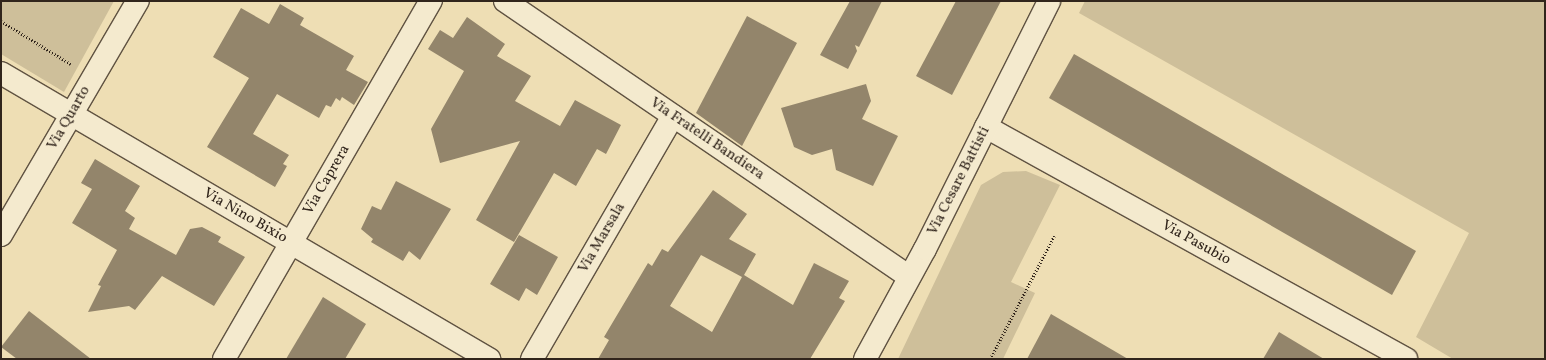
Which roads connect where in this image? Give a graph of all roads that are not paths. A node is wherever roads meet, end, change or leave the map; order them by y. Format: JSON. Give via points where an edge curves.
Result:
{"nodes":[{"id":1,"x":138,"y":1,"type":"edge"},
{"id":2,"x":431,"y":1,"type":"edge"},
{"id":3,"x":505,"y":1,"type":"edge"},
{"id":4,"x":1049,"y":1,"type":"edge"},
{"id":5,"x":1,"y":73,"type":"edge"},
{"id":6,"x":72,"y":114,"type":"junction"},
{"id":7,"x":673,"y":116,"type":"junction"},
{"id":8,"x":986,"y":127,"type":"junction"},
{"id":9,"x":1,"y":236,"type":"edge"},
{"id":10,"x":291,"y":243,"type":"junction"},
{"id":11,"x":910,"y":277,"type":"junction"},
{"id":12,"x":224,"y":359,"type":"edge"},
{"id":13,"x":489,"y":359,"type":"edge"},
{"id":14,"x":532,"y":359,"type":"edge"},
{"id":15,"x":865,"y":359,"type":"edge"},
{"id":16,"x":1406,"y":359,"type":"edge"}],
"edges":[{"from":1,"to":6,"type":"street","name":"Via Quarto"},
{"from":2,"to":10,"type":"street","name":"Via Caprera"},
{"from":3,"to":7,"type":"street","name":"Via Fratelli Bandiera"},
{"from":4,"to":8,"type":"street","name":"Via Cesare Battisti"},
{"from":5,"to":6,"type":"street","name":"Via Nino Bixio"},
{"from":6,"to":9,"type":"street","name":"Via Quarto"},
{"from":6,"to":10,"type":"street","name":"Via Nino Bixio"},
{"from":7,"to":11,"type":"street","name":"Via Fratelli Bandiera"},
{"from":7,"to":14,"type":"street","name":"Via Marsala"},
{"from":8,"to":11,"type":"street","name":"Via Cesare Battisti"},
{"from":8,"to":16,"type":"street","name":"Via Pasubio"},
{"from":10,"to":12,"type":"street","name":"Via Caprera"},
{"from":10,"to":13,"type":"street","name":"Via Nino Bixio"},
{"from":11,"to":15,"type":"street","name":"Via Cesare Battisti"}]}
